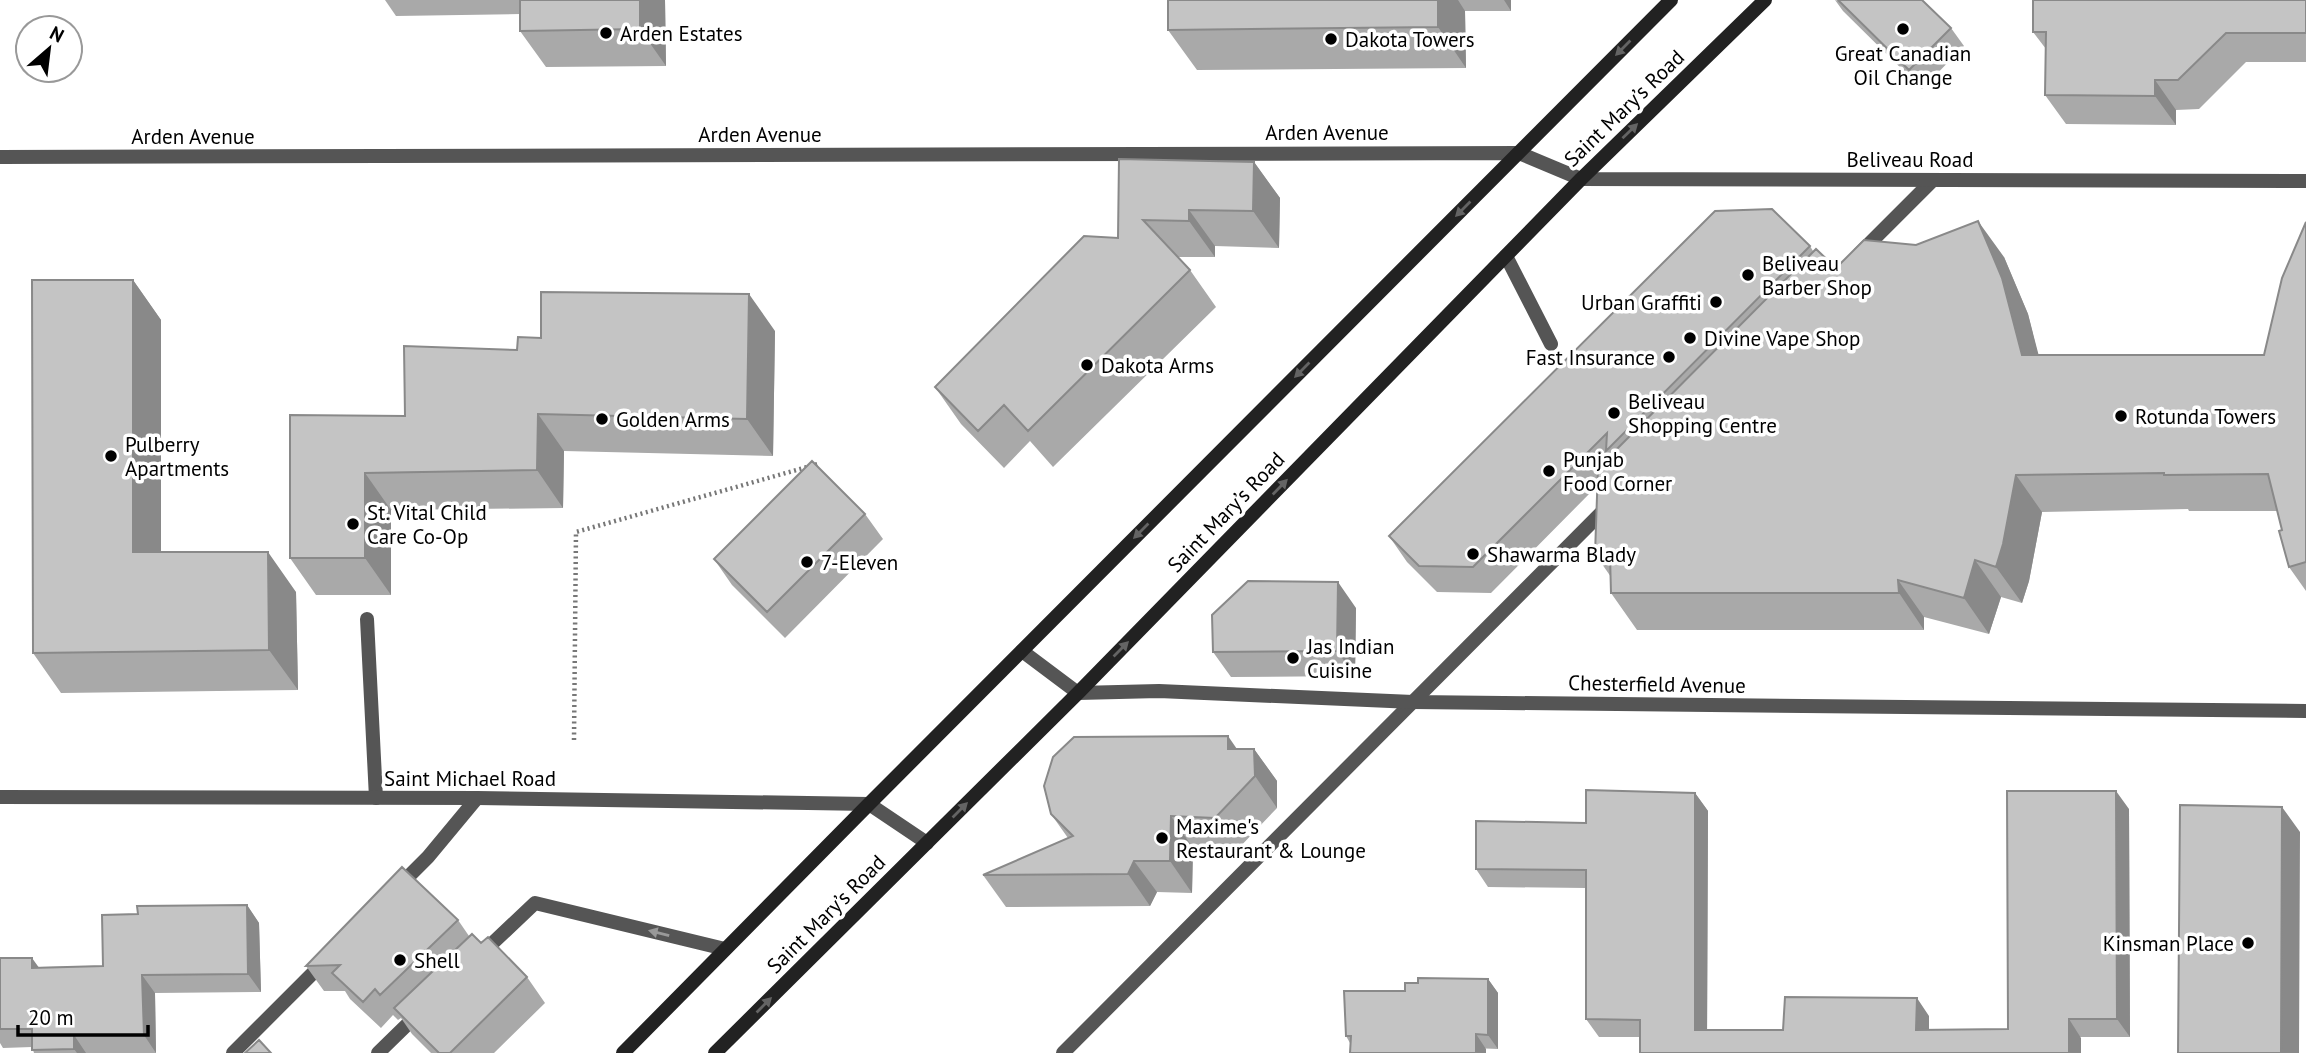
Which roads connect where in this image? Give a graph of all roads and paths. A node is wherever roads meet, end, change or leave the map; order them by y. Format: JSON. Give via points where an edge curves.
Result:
{"nodes":[{"id":1,"x":1671,"y":0,"type":"edge"},
{"id":2,"x":1765,"y":0,"type":"edge"},
{"id":3,"x":1519,"y":153,"type":"junction"},
{"id":4,"x":0,"y":157,"type":"edge"},
{"id":5,"x":1581,"y":179,"type":"junction"},
{"id":6,"x":1933,"y":180,"type":"junction"},
{"id":7,"x":2306,"y":181,"type":"edge"},
{"id":8,"x":1506,"y":256,"type":"junction"},
{"id":9,"x":1850,"y":263,"type":"edge"},
{"id":10,"x":1551,"y":344,"type":"dead end"},
{"id":11,"x":818,"y":464,"type":"edge"},
{"id":12,"x":1614,"y":500,"type":"edge"},
{"id":13,"x":367,"y":619,"type":"dead end"},
{"id":14,"x":1022,"y":651,"type":"junction"},
{"id":15,"x":1077,"y":693,"type":"junction"},
{"id":16,"x":1413,"y":702,"type":"junction"},
{"id":17,"x":2306,"y":710,"type":"edge"},
{"id":18,"x":574,"y":740,"type":"dead end"},
{"id":19,"x":0,"y":797,"type":"edge"},
{"id":20,"x":376,"y":799,"type":"junction"},
{"id":21,"x":477,"y":799,"type":"junction"},
{"id":22,"x":869,"y":804,"type":"junction"},
{"id":23,"x":927,"y":843,"type":"junction"},
{"id":24,"x":389,"y":897,"type":"edge"},
{"id":25,"x":725,"y":949,"type":"junction"},
{"id":26,"x":331,"y":955,"type":"edge"},
{"id":27,"x":466,"y":968,"type":"edge"},
{"id":28,"x":427,"y":1006,"type":"edge"},
{"id":29,"x":233,"y":1053,"type":"edge"},
{"id":30,"x":378,"y":1053,"type":"edge"},
{"id":31,"x":623,"y":1053,"type":"edge"},
{"id":32,"x":715,"y":1053,"type":"edge"},
{"id":33,"x":1063,"y":1053,"type":"edge"}],
"edges":[{"from":1,"to":3,"type":"main road","name":"Saint Mary’s Road","one_way":true},
{"from":5,"to":2,"type":"main road","name":"Saint Mary’s Road","one_way":true},
{"from":3,"to":4,"type":"street","name":"Arden Avenue"},
{"from":3,"to":5,"type":"street","name":"Beliveau Road"},
{"from":3,"to":14,"type":"main road","name":"Saint Mary’s Road","one_way":true},
{"from":5,"to":6,"type":"street","name":"Beliveau Road"},
{"from":5,"to":8,"type":"main road","name":"Saint Mary’s Road"},
{"from":6,"to":7,"type":"street","name":"Beliveau Road"},
{"from":6,"to":9,"type":"street"},
{"from":8,"to":10,"type":"street"},
{"from":15,"to":8,"type":"main road","name":"Saint Mary’s Road","one_way":true},
{"from":11,"to":18,"type":"path","via":[[576,532]]},
{"from":12,"to":16,"type":"street"},
{"from":13,"to":20,"type":"street"},
{"from":14,"to":15,"type":"street"},
{"from":14,"to":22,"type":"main road","name":"Saint Mary’s Road"},
{"from":15,"to":16,"type":"street","name":"Chesterfield Avenue","via":[[1159,691]]},
{"from":23,"to":15,"type":"main road","name":"Saint Mary’s Road","one_way":true},
{"from":16,"to":17,"type":"street","name":"Chesterfield Avenue"},
{"from":16,"to":33,"type":"street"},
{"from":19,"to":20,"type":"street","name":"Saint Michael Road"},
{"from":20,"to":21,"type":"street","name":"Saint Michael Road"},
{"from":21,"to":22,"type":"street","name":"Saint Michael Road"},
{"from":21,"to":24,"type":"street"},
{"from":22,"to":23,"type":"street"},
{"from":22,"to":25,"type":"main road","name":"Saint Mary’s Road"},
{"from":32,"to":23,"type":"main road","name":"Saint Mary’s Road","one_way":true},
{"from":25,"to":27,"type":"street","one_way":true,"via":[[535,903]]},
{"from":25,"to":31,"type":"main road","name":"Saint Mary’s Road"},
{"from":26,"to":29,"type":"street"},
{"from":28,"to":30,"type":"street"}]}
